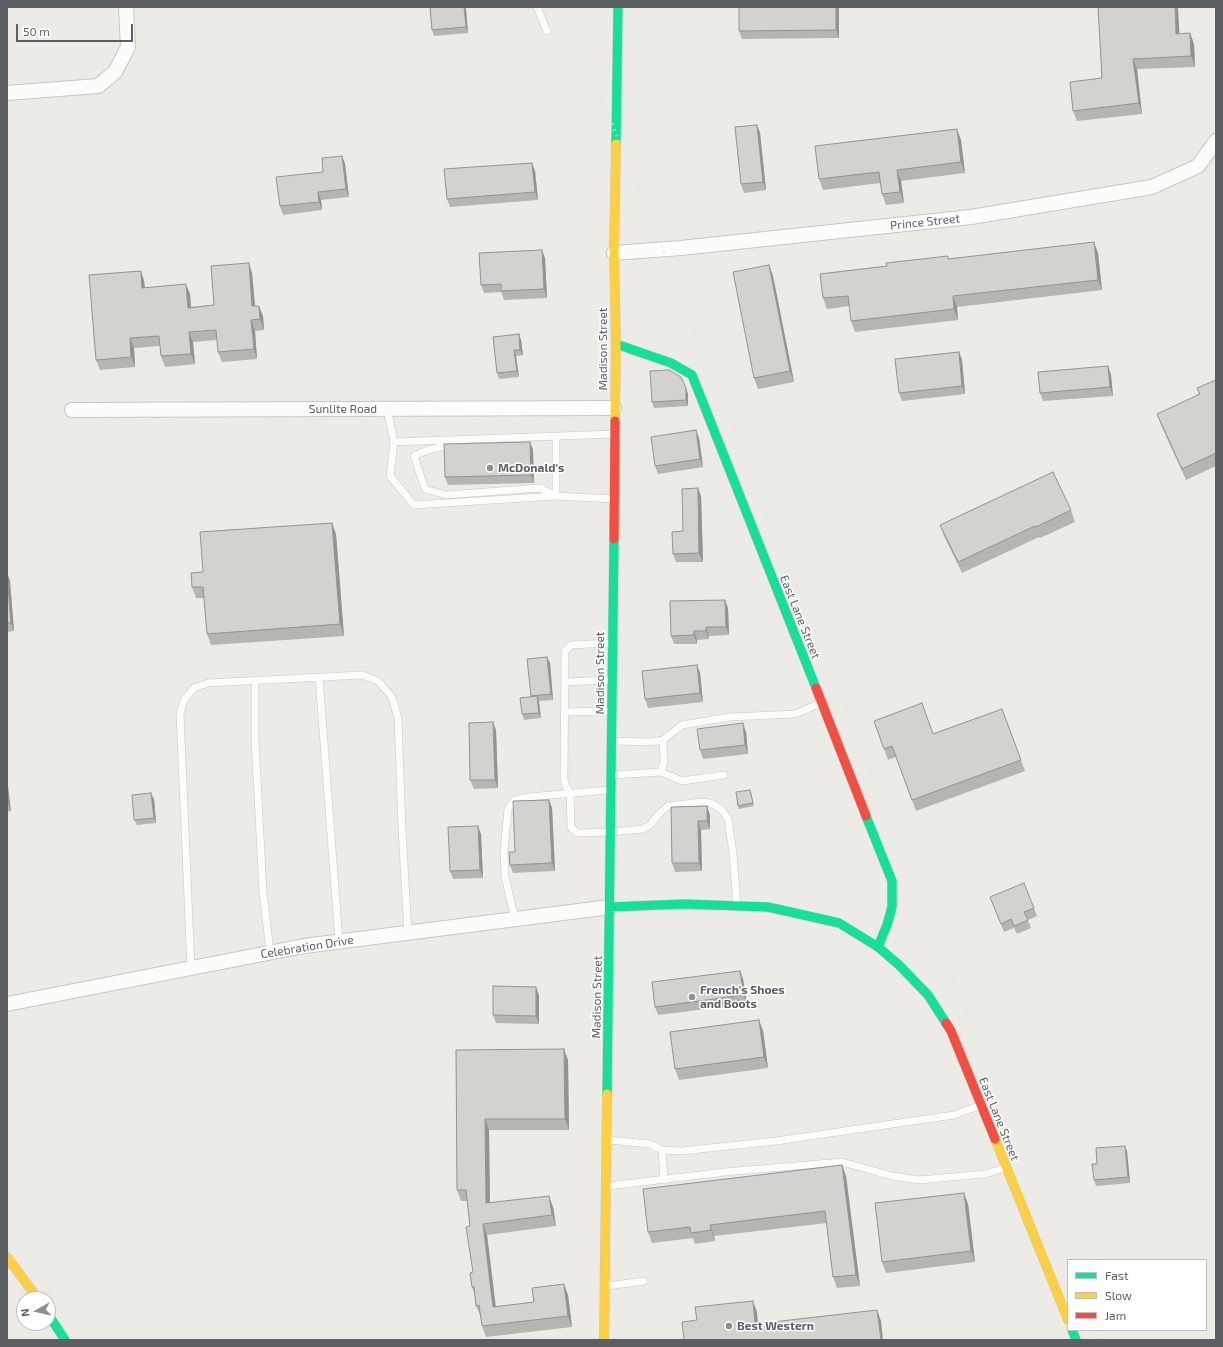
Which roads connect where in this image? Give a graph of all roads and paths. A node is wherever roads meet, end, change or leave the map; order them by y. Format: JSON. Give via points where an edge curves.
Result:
{"nodes":[{"id":1,"x":126,"y":7,"type":"edge"},
{"id":2,"x":537,"y":7,"type":"edge"},
{"id":3,"x":618,"y":7,"type":"edge"},
{"id":4,"x":547,"y":31,"type":"dead end"},
{"id":5,"x":7,"y":93,"type":"edge"},
{"id":6,"x":1216,"y":141,"type":"edge"},
{"id":7,"x":614,"y":253,"type":"junction"},
{"id":8,"x":616,"y":344,"type":"junction"},
{"id":9,"x":614,"y":408,"type":"junction"},
{"id":10,"x":387,"y":409,"type":"junction"},
{"id":11,"x":72,"y":410,"type":"dead end"},
{"id":12,"x":614,"y":434,"type":"junction"},
{"id":13,"x":556,"y":437,"type":"junction"},
{"id":14,"x":469,"y":440,"type":"junction"},
{"id":15,"x":394,"y":442,"type":"junction"},
{"id":16,"x":556,"y":496,"type":"junction"},
{"id":17,"x":614,"y":499,"type":"junction"},
{"id":18,"x":612,"y":643,"type":"junction"},
{"id":19,"x":319,"y":677,"type":"junction"},
{"id":20,"x":255,"y":680,"type":"junction"},
{"id":21,"x":612,"y":680,"type":"junction"},
{"id":22,"x":565,"y":682,"type":"junction"},
{"id":23,"x":822,"y":703,"type":"junction"},
{"id":24,"x":612,"y":711,"type":"junction"},
{"id":25,"x":565,"y":712,"type":"junction"},
{"id":26,"x":663,"y":740,"type":"junction"},
{"id":27,"x":612,"y":741,"type":"junction"},
{"id":28,"x":661,"y":772,"type":"junction"},
{"id":29,"x":611,"y":775,"type":"junction"},
{"id":30,"x":724,"y":775,"type":"dead end"},
{"id":31,"x":611,"y":790,"type":"junction"},
{"id":32,"x":570,"y":793,"type":"junction"},
{"id":33,"x":611,"y":832,"type":"junction"},
{"id":34,"x":737,"y":906,"type":"junction"},
{"id":35,"x":610,"y":907,"type":"junction"},
{"id":36,"x":515,"y":919,"type":"junction"},
{"id":37,"x":408,"y":932,"type":"junction"},
{"id":38,"x":339,"y":941,"type":"junction"},
{"id":39,"x":878,"y":947,"type":"junction"},
{"id":40,"x":270,"y":952,"type":"junction"},
{"id":41,"x":191,"y":968,"type":"junction"},
{"id":42,"x":7,"y":1004,"type":"edge"},
{"id":43,"x":981,"y":1105,"type":"junction"},
{"id":44,"x":607,"y":1140,"type":"junction"},
{"id":45,"x":662,"y":1150,"type":"junction"},
{"id":46,"x":1006,"y":1167,"type":"junction"},
{"id":47,"x":664,"y":1180,"type":"junction"},
{"id":48,"x":606,"y":1186,"type":"junction"},
{"id":49,"x":7,"y":1257,"type":"edge"},
{"id":50,"x":644,"y":1281,"type":"dead end"},
{"id":51,"x":605,"y":1287,"type":"junction"},
{"id":52,"x":32,"y":1291,"type":"edge"},
{"id":53,"x":1067,"y":1318,"type":"edge"},
{"id":54,"x":56,"y":1327,"type":"edge"},
{"id":55,"x":64,"y":1340,"type":"edge"},
{"id":56,"x":604,"y":1340,"type":"edge"}],
"edges":[{"from":1,"to":5,"type":"street","via":[[128,47],[115,72],[98,86]]},
{"from":2,"to":4,"type":"lane"},
{"from":3,"to":7,"type":"street","name":"Madison Street"},
{"from":6,"to":7,"type":"street","name":"Prince Street","via":[[1198,166],[1152,188],[971,217]]},
{"from":7,"to":8,"type":"street","name":"Madison Street"},
{"from":8,"to":9,"type":"street","name":"Madison Street"},
{"from":8,"to":23,"type":"street","name":"East Lane Street","via":[[672,363],[692,375]]},
{"from":9,"to":10,"type":"street","name":"Sunlite Road"},
{"from":9,"to":12,"type":"street","name":"Madison Street"},
{"from":10,"to":11,"type":"street","name":"Sunlite Road"},
{"from":10,"to":15,"type":"lane"},
{"from":12,"to":13,"type":"lane"},
{"from":12,"to":17,"type":"street","name":"Madison Street"},
{"from":13,"to":14,"type":"lane"},
{"from":13,"to":16,"type":"lane"},
{"from":14,"to":15,"type":"lane"},
{"from":14,"to":16,"type":"lane","via":[[414,456],[425,489],[446,495],[540,488]]},
{"from":15,"to":16,"type":"lane","via":[[390,476],[414,505]]},
{"from":16,"to":17,"type":"lane"},
{"from":17,"to":18,"type":"street","name":"Madison Street"},
{"from":18,"to":21,"type":"street","name":"Madison Street"},
{"from":18,"to":22,"type":"lane","via":[[571,645],[565,651]]},
{"from":19,"to":20,"type":"lane"},
{"from":19,"to":37,"type":"lane","via":[[362,675],[378,681],[392,697],[398,718]]},
{"from":19,"to":38,"type":"lane"},
{"from":20,"to":40,"type":"lane","via":[[255,739],[263,892]]},
{"from":20,"to":41,"type":"lane","via":[[208,683],[194,688],[184,700],[180,714]]},
{"from":21,"to":22,"type":"lane"},
{"from":21,"to":24,"type":"street","name":"Madison Street"},
{"from":22,"to":25,"type":"lane"},
{"from":23,"to":26,"type":"lane","via":[[795,714],[730,717],[682,725]]},
{"from":23,"to":39,"type":"street","name":"East Lane Street","via":[[892,881],[892,907]]},
{"from":24,"to":25,"type":"lane"},
{"from":24,"to":27,"type":"street","name":"Madison Street"},
{"from":25,"to":32,"type":"lane","via":[[564,779]]},
{"from":26,"to":27,"type":"lane"},
{"from":26,"to":28,"type":"lane","via":[[664,762]]},
{"from":27,"to":29,"type":"street","name":"Madison Street"},
{"from":28,"to":29,"type":"lane"},
{"from":28,"to":30,"type":"lane","via":[[682,781]]},
{"from":29,"to":31,"type":"street","name":"Madison Street"},
{"from":31,"to":32,"type":"lane"},
{"from":31,"to":33,"type":"street","name":"Madison Street"},
{"from":32,"to":33,"type":"lane","via":[[571,827],[577,833]]},
{"from":32,"to":36,"type":"lane","via":[[515,800],[508,809],[504,850],[505,877]]},
{"from":33,"to":34,"type":"lane","via":[[650,825],[668,806],[711,803],[722,810],[728,819]]},
{"from":33,"to":35,"type":"street","name":"Madison Street"},
{"from":34,"to":35,"type":"street","name":"East Lane Street","via":[[684,904]]},
{"from":34,"to":39,"type":"street","name":"East Lane Street","via":[[768,907],[839,923]]},
{"from":35,"to":36,"type":"street","name":"Celebration Drive"},
{"from":35,"to":44,"type":"street","name":"Madison Street"},
{"from":36,"to":37,"type":"street","name":"Celebration Drive"},
{"from":37,"to":38,"type":"street","name":"Celebration Drive"},
{"from":38,"to":40,"type":"street","name":"Celebration Drive"},
{"from":39,"to":43,"type":"street","name":"East Lane Street","via":[[928,995],[951,1031]]},
{"from":40,"to":41,"type":"street","name":"Celebration Drive"},
{"from":41,"to":42,"type":"street","name":"Celebration Drive"},
{"from":43,"to":45,"type":"lane","via":[[954,1115],[776,1141],[681,1151]]},
{"from":43,"to":46,"type":"street","name":"East Lane Street"},
{"from":44,"to":45,"type":"lane","via":[[650,1144]]},
{"from":44,"to":48,"type":"street","name":"Madison Street"},
{"from":45,"to":47,"type":"lane"},
{"from":46,"to":47,"type":"lane","via":[[985,1174],[920,1180],[892,1176],[842,1162]]},
{"from":46,"to":53,"type":"street","name":"East Lane Street"},
{"from":47,"to":48,"type":"lane"},
{"from":48,"to":51,"type":"street","name":"Madison Street"},
{"from":49,"to":52,"type":"street"},
{"from":50,"to":51,"type":"lane"},
{"from":51,"to":56,"type":"street","name":"Madison Street"},
{"from":54,"to":55,"type":"street"}]}
